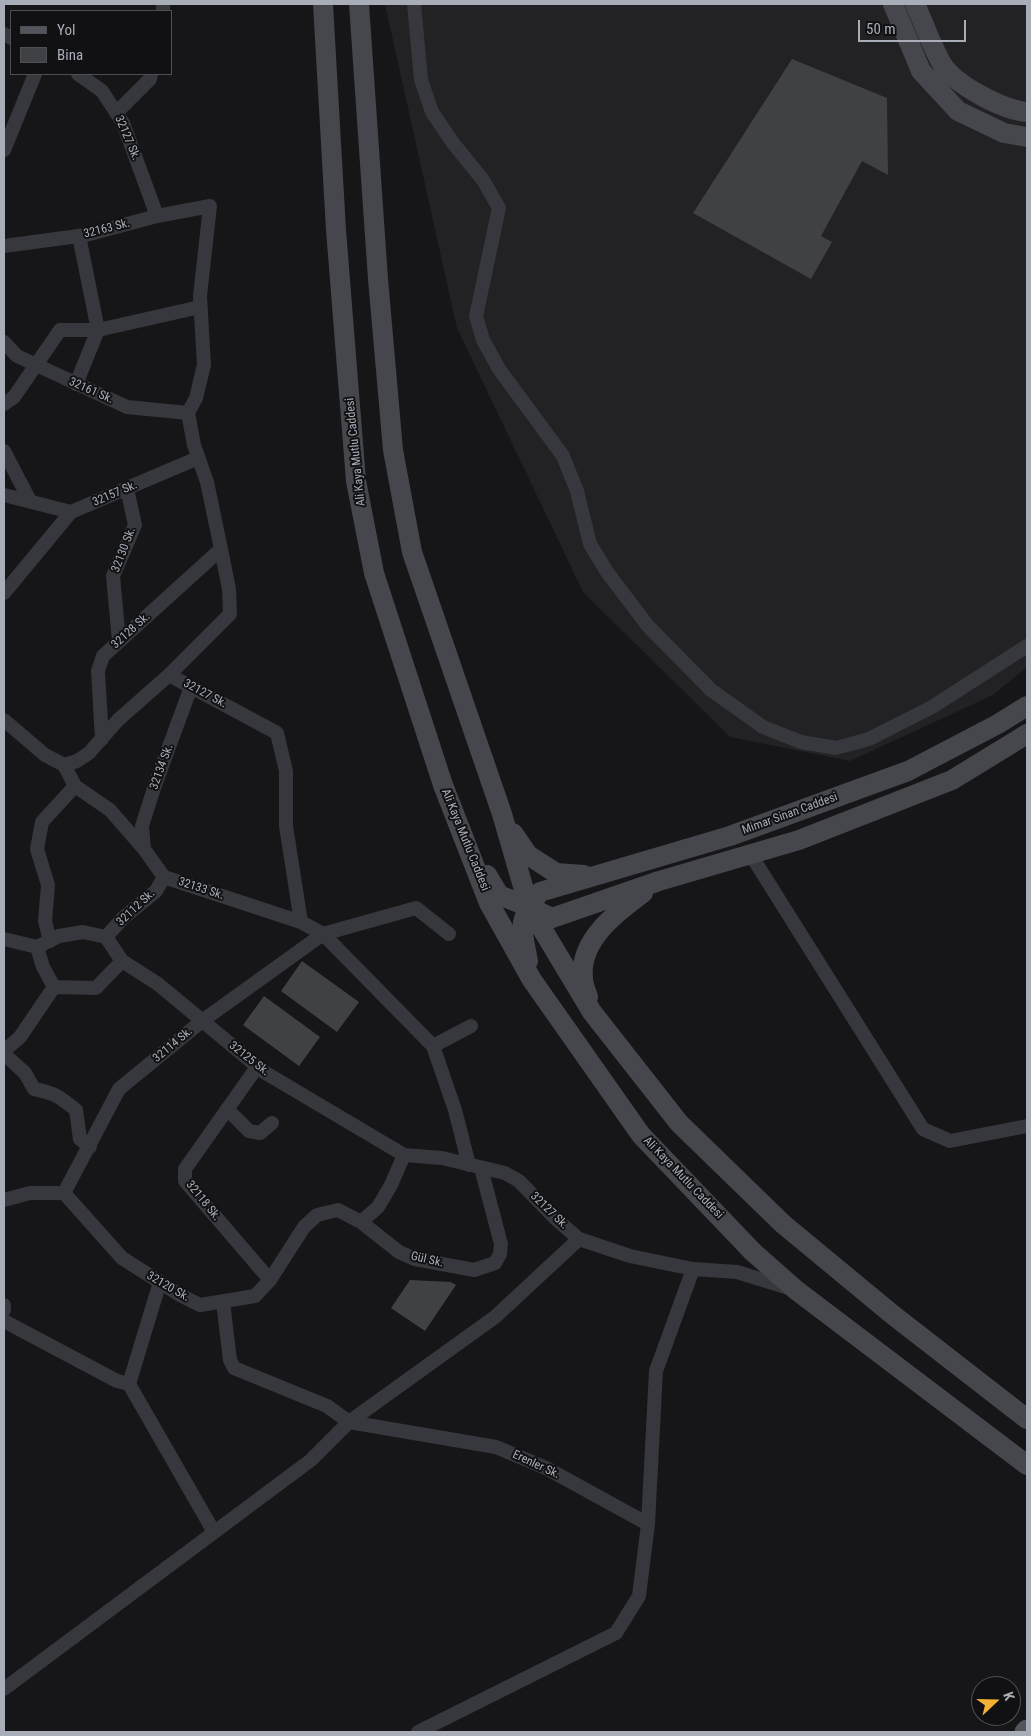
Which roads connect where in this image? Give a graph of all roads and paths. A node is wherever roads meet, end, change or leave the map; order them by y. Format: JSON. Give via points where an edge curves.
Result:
{"nodes":[{"id":1,"x":323,"y":4,"type":"edge"},
{"id":2,"x":359,"y":4,"type":"edge"},
{"id":3,"x":414,"y":4,"type":"edge"},
{"id":4,"x":893,"y":4,"type":"edge"},
{"id":5,"x":915,"y":4,"type":"edge"},
{"id":6,"x":35,"y":75,"type":"edge"},
{"id":7,"x":79,"y":75,"type":"edge"},
{"id":8,"x":151,"y":75,"type":"edge"},
{"id":9,"x":1027,"y":112,"type":"edge"},
{"id":10,"x":116,"y":113,"type":"junction"},
{"id":11,"x":1027,"y":137,"type":"edge"},
{"id":12,"x":4,"y":150,"type":"edge"},
{"id":13,"x":157,"y":216,"type":"junction"},
{"id":14,"x":79,"y":236,"type":"junction"},
{"id":15,"x":4,"y":246,"type":"edge"},
{"id":16,"x":200,"y":307,"type":"junction"},
{"id":17,"x":98,"y":330,"type":"junction"},
{"id":18,"x":4,"y":342,"type":"edge"},
{"id":19,"x":35,"y":364,"type":"junction"},
{"id":20,"x":76,"y":384,"type":"junction"},
{"id":21,"x":4,"y":404,"type":"edge"},
{"id":22,"x":188,"y":413,"type":"junction"},
{"id":23,"x":4,"y":451,"type":"edge"},
{"id":24,"x":198,"y":458,"type":"junction"},
{"id":25,"x":127,"y":489,"type":"junction"},
{"id":26,"x":4,"y":495,"type":"edge"},
{"id":27,"x":30,"y":501,"type":"junction"},
{"id":28,"x":71,"y":512,"type":"junction"},
{"id":29,"x":221,"y":548,"type":"junction"},
{"id":30,"x":4,"y":593,"type":"edge"},
{"id":31,"x":119,"y":641,"type":"junction"},
{"id":32,"x":1027,"y":646,"type":"edge"},
{"id":33,"x":169,"y":675,"type":"junction"},
{"id":34,"x":191,"y":687,"type":"junction"},
{"id":35,"x":1027,"y":706,"type":"edge"},
{"id":36,"x":4,"y":720,"type":"edge"},
{"id":37,"x":1027,"y":734,"type":"edge"},
{"id":38,"x":102,"y":739,"type":"junction"},
{"id":39,"x":64,"y":764,"type":"junction"},
{"id":40,"x":75,"y":786,"type":"junction"},
{"id":41,"x":502,"y":814,"type":"junction"},
{"id":42,"x":460,"y":829,"type":"junction"},
{"id":43,"x":144,"y":849,"type":"junction"},
{"id":44,"x":751,"y":855,"type":"junction"},
{"id":45,"x":594,"y":876,"type":"junction"},
{"id":46,"x":164,"y":877,"type":"junction"},
{"id":47,"x":659,"y":881,"type":"junction"},
{"id":48,"x":535,"y":899,"type":"junction"},
{"id":49,"x":301,"y":922,"type":"junction"},
{"id":50,"x":323,"y":934,"type":"junction"},
{"id":51,"x":449,"y":934,"type":"dead end"},
{"id":52,"x":106,"y":937,"type":"junction"},
{"id":53,"x":4,"y":939,"type":"edge"},
{"id":54,"x":43,"y":944,"type":"junction"},
{"id":55,"x":122,"y":962,"type":"junction"},
{"id":56,"x":532,"y":980,"type":"junction"},
{"id":57,"x":54,"y":987,"type":"junction"},
{"id":58,"x":592,"y":1012,"type":"junction"},
{"id":59,"x":202,"y":1021,"type":"junction"},
{"id":60,"x":471,"y":1026,"type":"dead end"},
{"id":61,"x":433,"y":1046,"type":"junction"},
{"id":62,"x":4,"y":1053,"type":"edge"},
{"id":63,"x":257,"y":1066,"type":"junction"},
{"id":64,"x":227,"y":1109,"type":"junction"},
{"id":65,"x":272,"y":1122,"type":"dead end"},
{"id":66,"x":1027,"y":1126,"type":"edge"},
{"id":67,"x":90,"y":1147,"type":"junction"},
{"id":68,"x":404,"y":1155,"type":"junction"},
{"id":69,"x":475,"y":1166,"type":"junction"},
{"id":70,"x":64,"y":1193,"type":"junction"},
{"id":71,"x":4,"y":1200,"type":"edge"},
{"id":72,"x":361,"y":1222,"type":"junction"},
{"id":73,"x":579,"y":1239,"type":"junction"},
{"id":74,"x":753,"y":1252,"type":"junction"},
{"id":75,"x":692,"y":1269,"type":"junction"},
{"id":76,"x":737,"y":1272,"type":"junction"},
{"id":77,"x":270,"y":1280,"type":"junction"},
{"id":78,"x":160,"y":1282,"type":"junction"},
{"id":79,"x":796,"y":1290,"type":"junction"},
{"id":80,"x":223,"y":1302,"type":"junction"},
{"id":81,"x":4,"y":1305,"type":"edge"},
{"id":82,"x":4,"y":1310,"type":"edge"},
{"id":83,"x":4,"y":1321,"type":"edge"},
{"id":84,"x":130,"y":1384,"type":"junction"},
{"id":85,"x":1027,"y":1419,"type":"edge"},
{"id":86,"x":348,"y":1422,"type":"junction"},
{"id":87,"x":1027,"y":1466,"type":"edge"},
{"id":88,"x":648,"y":1524,"type":"junction"},
{"id":89,"x":214,"y":1532,"type":"junction"},
{"id":90,"x":4,"y":1689,"type":"edge"},
{"id":91,"x":418,"y":1732,"type":"edge"}],
"edges":[{"from":1,"to":42,"type":"main road","name":"Ali Kaya Mutlu Caddesi","via":[[336,230],[356,481],[374,573],[442,784]]},
{"from":2,"to":41,"type":"main road","via":[[393,450],[412,552]]},
{"from":3,"to":32,"type":"street","via":[[421,80],[432,112],[483,180],[499,208],[476,316],[483,340],[499,369],[564,456],[577,491],[590,544],[648,626],[711,690],[762,727],[801,742],[836,748],[869,739],[932,707]]},
{"from":4,"to":11,"type":"main road","via":[[921,71],[958,111],[1004,133]]},
{"from":5,"to":9,"type":"main road","via":[[943,65],[970,91],[1016,111]]},
{"from":6,"to":12,"type":"street"},
{"from":7,"to":10,"type":"street","name":"32127 Sk.","via":[[102,91]]},
{"from":8,"to":10,"type":"street"},
{"from":10,"to":13,"type":"street","name":"32127 Sk.","via":[[123,123]]},
{"from":13,"to":14,"type":"street","name":"32163 Sk."},
{"from":13,"to":16,"type":"street","name":"32163 Sk.","via":[[210,206]]},
{"from":14,"to":15,"type":"street","name":"32163 Sk."},
{"from":14,"to":17,"type":"street"},
{"from":16,"to":17,"type":"street"},
{"from":16,"to":22,"type":"street","via":[[204,365],[196,398]]},
{"from":17,"to":19,"type":"street","via":[[60,330]]},
{"from":17,"to":20,"type":"street"},
{"from":18,"to":19,"type":"street","name":"32161 Sk.","via":[[17,356]]},
{"from":19,"to":20,"type":"street","name":"32161 Sk."},
{"from":19,"to":21,"type":"street","via":[[14,397]]},
{"from":20,"to":22,"type":"street","name":"32161 Sk.","via":[[127,407]]},
{"from":22,"to":24,"type":"street","name":"32127 Sk."},
{"from":23,"to":27,"type":"street"},
{"from":24,"to":25,"type":"street","name":"32157 Sk."},
{"from":24,"to":29,"type":"street","name":"32127 Sk.","via":[[207,482]]},
{"from":25,"to":28,"type":"street","name":"32157 Sk."},
{"from":25,"to":31,"type":"street","name":"32130 Sk.","via":[[135,525],[113,576]]},
{"from":26,"to":27,"type":"street"},
{"from":27,"to":28,"type":"street"},
{"from":28,"to":30,"type":"street"},
{"from":29,"to":31,"type":"street","name":"32128 Sk."},
{"from":29,"to":33,"type":"street","name":"32127 Sk.","via":[[230,614]]},
{"from":31,"to":38,"type":"street","name":"32128 Sk.","via":[[104,656],[98,671]]},
{"from":33,"to":34,"type":"street","name":"32127 Sk."},
{"from":33,"to":38,"type":"street","via":[[118,720]]},
{"from":34,"to":43,"type":"street","name":"32134 Sk.","via":[[142,826]]},
{"from":34,"to":49,"type":"street","name":"32127 Sk.","via":[[277,733],[286,771],[286,826]]},
{"from":35,"to":45,"type":"main road","name":"Mimar Sinan Caddesi","via":[[908,771],[730,836]]},
{"from":36,"to":39,"type":"street","via":[[45,755]]},
{"from":37,"to":44,"type":"main road","name":"Mimar Sinan Caddesi","via":[[952,780],[799,840]]},
{"from":38,"to":39,"type":"street","via":[[90,753]]},
{"from":39,"to":40,"type":"street","name":"32133 Sk."},
{"from":40,"to":43,"type":"street","name":"32133 Sk.","via":[[110,810]]},
{"from":40,"to":54,"type":"street","via":[[42,822],[37,849],[48,885]]},
{"from":41,"to":45,"type":"main road","via":[[528,855],[556,873]]},
{"from":41,"to":48,"type":"main road"},
{"from":42,"to":48,"type":"main road","name":"Mimar Sinan Caddesi","via":[[499,895]]},
{"from":42,"to":56,"type":"main road","name":"Ali Kaya Mutlu Caddesi","via":[[489,903]]},
{"from":43,"to":46,"type":"street","name":"32133 Sk."},
{"from":44,"to":47,"type":"main road","name":"Mimar Sinan Caddesi"},
{"from":44,"to":66,"type":"street","via":[[923,1129],[950,1141]]},
{"from":45,"to":48,"type":"main road","name":"Mimar Sinan Caddesi"},
{"from":46,"to":49,"type":"street","name":"32133 Sk."},
{"from":46,"to":52,"type":"street","name":"32112 Sk.","via":[[156,891]]},
{"from":47,"to":48,"type":"main road","name":"Mimar Sinan Caddesi","via":[[552,918]]},
{"from":47,"to":58,"type":"main road","via":[[620,910],[591,941],[584,960],[583,978]]},
{"from":48,"to":56,"type":"main road","via":[[521,926]]},
{"from":48,"to":58,"type":"main road"},
{"from":49,"to":50,"type":"street","name":"32133 Sk."},
{"from":50,"to":51,"type":"street","via":[[416,908]]},
{"from":50,"to":59,"type":"street","name":"32114 Sk."},
{"from":50,"to":61,"type":"street"},
{"from":52,"to":54,"type":"street","via":[[83,932],[59,936]]},
{"from":52,"to":55,"type":"street","name":"32125 Sk."},
{"from":53,"to":54,"type":"street"},
{"from":54,"to":57,"type":"street","via":[[43,968]]},
{"from":55,"to":57,"type":"street","via":[[96,988]]},
{"from":55,"to":59,"type":"street","name":"32125 Sk.","via":[[158,984]]},
{"from":56,"to":74,"type":"main road","name":"Ali Kaya Mutlu Caddesi","via":[[642,1135]]},
{"from":57,"to":62,"type":"street","via":[[20,1037]]},
{"from":58,"to":85,"type":"main road","via":[[680,1123],[783,1224]]},
{"from":59,"to":63,"type":"street","name":"32125 Sk."},
{"from":59,"to":67,"type":"street","name":"32114 Sk.","via":[[119,1090]]},
{"from":60,"to":61,"type":"street"},
{"from":61,"to":69,"type":"street"},
{"from":62,"to":67,"type":"street","via":[[25,1072],[34,1089],[51,1092],[76,1110],[80,1139]]},
{"from":63,"to":64,"type":"street","name":"32118 Sk."},
{"from":63,"to":68,"type":"street","name":"32125 Sk."},
{"from":64,"to":65,"type":"street","via":[[249,1131],[260,1133]]},
{"from":64,"to":77,"type":"street","name":"32118 Sk.","via":[[185,1169],[185,1181]]},
{"from":67,"to":70,"type":"street","name":"32114 Sk."},
{"from":68,"to":69,"type":"street","name":"32125 Sk.","via":[[442,1158]]},
{"from":68,"to":72,"type":"street","via":[[378,1207]]},
{"from":69,"to":72,"type":"street","name":"Gül Sk.","via":[[501,1244],[495,1263],[474,1270],[415,1259],[399,1252]]},
{"from":69,"to":73,"type":"street","name":"32127 Sk.","via":[[505,1173],[519,1182]]},
{"from":70,"to":71,"type":"street","via":[[30,1193]]},
{"from":70,"to":78,"type":"street","name":"32120 Sk.","via":[[122,1258]]},
{"from":72,"to":77,"type":"street","name":"32120 Sk.","via":[[338,1210],[317,1215],[304,1227]]},
{"from":73,"to":75,"type":"street","name":"32127 Sk.","via":[[630,1256]]},
{"from":73,"to":86,"type":"street","via":[[495,1317]]},
{"from":74,"to":76,"type":"street"},
{"from":74,"to":79,"type":"main road","name":"Ali Kaya Mutlu Caddesi"},
{"from":75,"to":76,"type":"street","name":"32127 Sk."},
{"from":75,"to":88,"type":"street","via":[[656,1371]]},
{"from":76,"to":79,"type":"street","name":"32127 Sk."},
{"from":77,"to":80,"type":"street","name":"32120 Sk.","via":[[255,1296]]},
{"from":78,"to":80,"type":"street","name":"32120 Sk.","via":[[200,1305]]},
{"from":78,"to":84,"type":"street"},
{"from":79,"to":87,"type":"main road","name":"Ali Kaya Mutlu Caddesi"},
{"from":80,"to":86,"type":"street","name":"Erenler Sk.","via":[[230,1360],[234,1368],[328,1406]]},
{"from":81,"to":82,"type":"street"},
{"from":83,"to":84,"type":"street","via":[[117,1381]]},
{"from":84,"to":89,"type":"street"},
{"from":86,"to":88,"type":"street","name":"Erenler Sk.","via":[[496,1447],[546,1468]]},
{"from":86,"to":89,"type":"street","via":[[311,1460]]},
{"from":88,"to":91,"type":"street","via":[[639,1596],[616,1633]]},
{"from":89,"to":90,"type":"street"}]}
